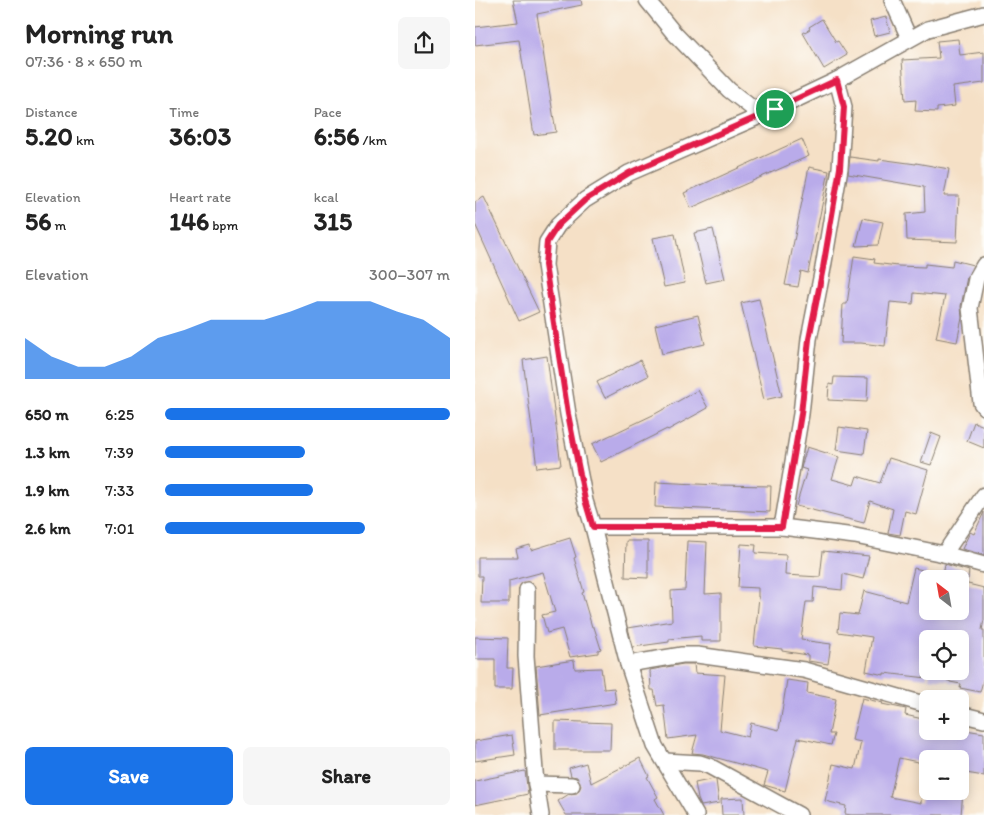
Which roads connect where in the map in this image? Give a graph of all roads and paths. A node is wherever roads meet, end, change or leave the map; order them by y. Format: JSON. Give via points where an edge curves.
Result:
{"nodes":[{"id":1,"x":647,"y":0,"type":"edge"},
{"id":2,"x":892,"y":0,"type":"edge"},
{"id":3,"x":984,"y":14,"type":"edge"},
{"id":4,"x":909,"y":38,"type":"junction"},
{"id":5,"x":837,"y":80,"type":"junction"},
{"id":6,"x":775,"y":109,"type":"junction"},
{"id":7,"x":984,"y":265,"type":"edge"},
{"id":8,"x":984,"y":407,"type":"edge"},
{"id":9,"x":984,"y":495,"type":"edge"},
{"id":10,"x":593,"y":527,"type":"junction"},
{"id":11,"x":782,"y":527,"type":"junction"},
{"id":12,"x":944,"y":554,"type":"junction"},
{"id":13,"x":984,"y":565,"type":"edge"},
{"id":14,"x":527,"y":590,"type":"dead end"},
{"id":15,"x":628,"y":664,"type":"junction"},
{"id":16,"x":919,"y":703,"type":"edge"},
{"id":17,"x":969,"y":716,"type":"edge"},
{"id":18,"x":984,"y":720,"type":"edge"},
{"id":19,"x":665,"y":761,"type":"junction"},
{"id":20,"x":536,"y":784,"type":"junction"},
{"id":21,"x":572,"y":785,"type":"dead end"},
{"id":22,"x":541,"y":815,"type":"edge"},
{"id":23,"x":696,"y":815,"type":"edge"},
{"id":24,"x":799,"y":815,"type":"edge"}],
"edges":[{"from":1,"to":6,"type":"street","via":[[729,90],[756,110]]},
{"from":2,"to":4,"type":"street"},
{"from":3,"to":4,"type":"street","via":[[928,28]]},
{"from":4,"to":5,"type":"street"},
{"from":5,"to":6,"type":"street"},
{"from":5,"to":11,"type":"street","via":[[844,107],[840,168],[809,339],[801,414]]},
{"from":6,"to":10,"type":"street","via":[[629,173],[585,200],[558,225],[547,242],[545,265],[568,414]]},
{"from":7,"to":8,"type":"street","via":[[976,279],[970,308]]},
{"from":9,"to":12,"type":"street"},
{"from":10,"to":11,"type":"street"},
{"from":10,"to":15,"type":"street"},
{"from":11,"to":12,"type":"street","via":[[855,536]]},
{"from":12,"to":13,"type":"street"},
{"from":14,"to":20,"type":"street","via":[[526,656]]},
{"from":15,"to":16,"type":"street","via":[[697,655],[804,670]]},
{"from":15,"to":19,"type":"street","via":[[655,746]]},
{"from":17,"to":18,"type":"street"},
{"from":19,"to":23,"type":"street"},
{"from":19,"to":24,"type":"street","via":[[709,766]]},
{"from":20,"to":21,"type":"street"},
{"from":20,"to":22,"type":"street"}]}
